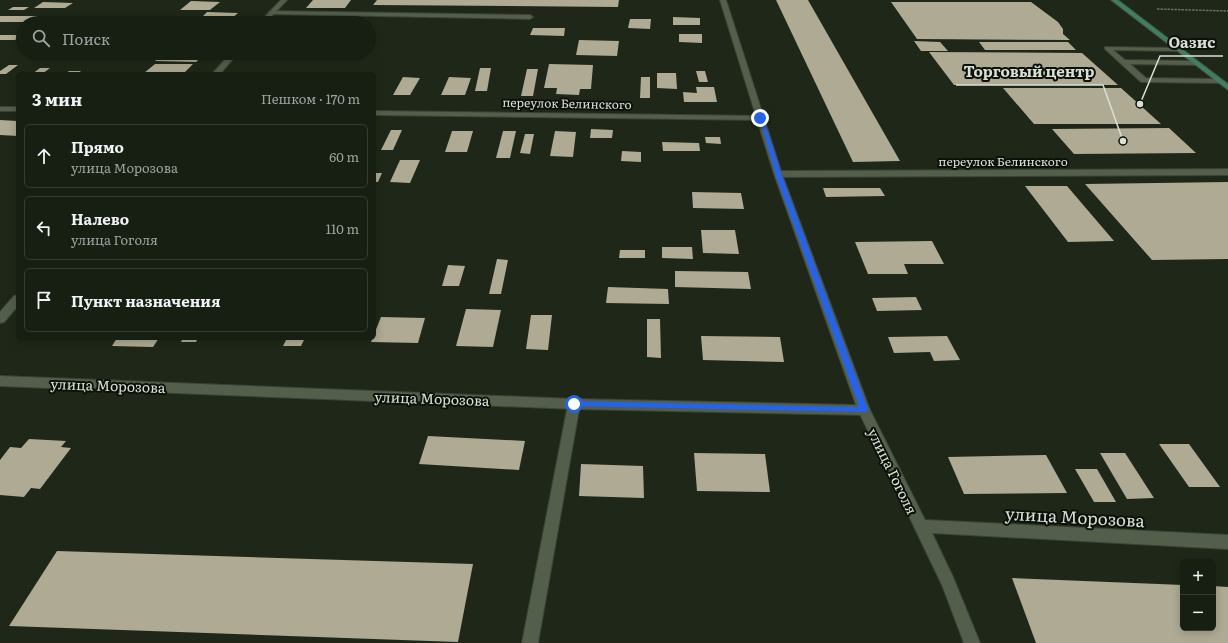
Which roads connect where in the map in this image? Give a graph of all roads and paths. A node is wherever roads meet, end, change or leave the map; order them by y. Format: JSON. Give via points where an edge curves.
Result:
{"nodes":[{"id":1,"x":284,"y":0,"type":"edge"},
{"id":2,"x":723,"y":0,"type":"edge"},
{"id":3,"x":1114,"y":0,"type":"edge"},
{"id":4,"x":1151,"y":9,"type":"dead end"},
{"id":5,"x":1228,"y":11,"type":"edge"},
{"id":6,"x":271,"y":13,"type":"junction"},
{"id":7,"x":268,"y":16,"type":"edge"},
{"id":8,"x":530,"y":17,"type":"dead end"},
{"id":9,"x":1176,"y":48,"type":"junction"},
{"id":10,"x":229,"y":60,"type":"edge"},
{"id":11,"x":1123,"y":62,"type":"junction"},
{"id":12,"x":1195,"y":63,"type":"junction"},
{"id":13,"x":218,"y":72,"type":"edge"},
{"id":14,"x":1218,"y":81,"type":"junction"},
{"id":15,"x":1228,"y":88,"type":"edge"},
{"id":16,"x":0,"y":109,"type":"edge"},
{"id":17,"x":16,"y":109,"type":"edge"},
{"id":18,"x":376,"y":113,"type":"edge"},
{"id":19,"x":760,"y":118,"type":"junction"},
{"id":20,"x":1228,"y":172,"type":"edge"},
{"id":21,"x":778,"y":174,"type":"junction"},
{"id":22,"x":16,"y":300,"type":"edge"},
{"id":23,"x":0,"y":319,"type":"edge"},
{"id":24,"x":0,"y":381,"type":"edge"},
{"id":25,"x":574,"y":404,"type":"junction"},
{"id":26,"x":864,"y":410,"type":"junction"},
{"id":27,"x":920,"y":526,"type":"junction"},
{"id":28,"x":1228,"y":542,"type":"edge"},
{"id":29,"x":530,"y":643,"type":"edge"},
{"id":30,"x":972,"y":643,"type":"edge"}],
"edges":[{"from":1,"to":6,"type":"street"},
{"from":2,"to":19,"type":"street","name":"улица Гоголя"},
{"from":3,"to":9,"type":"main road"},
{"from":4,"to":5,"type":"path"},
{"from":6,"to":7,"type":"street"},
{"from":6,"to":8,"type":"street"},
{"from":9,"to":11,"type":"street","via":[[1107,48]]},
{"from":9,"to":12,"type":"main road"},
{"from":10,"to":13,"type":"street"},
{"from":11,"to":12,"type":"street"},
{"from":11,"to":14,"type":"street","via":[[1144,80]]},
{"from":12,"to":14,"type":"main road"},
{"from":14,"to":15,"type":"main road"},
{"from":16,"to":17,"type":"street"},
{"from":18,"to":19,"type":"street","name":"переулок Белинского"},
{"from":19,"to":21,"type":"street","name":"улица Гоголя"},
{"from":20,"to":21,"type":"street","name":"переулок Белинского"},
{"from":21,"to":26,"type":"street","name":"улица Гоголя"},
{"from":22,"to":23,"type":"street"},
{"from":24,"to":25,"type":"street","name":"улица Морозова"},
{"from":25,"to":26,"type":"street","name":"улица Морозова"},
{"from":25,"to":29,"type":"street"},
{"from":26,"to":27,"type":"street","name":"улица Гоголя"},
{"from":27,"to":28,"type":"street","name":"улица Морозова"},
{"from":27,"to":30,"type":"street","name":"улица Гоголя","via":[[948,582]]}]}
